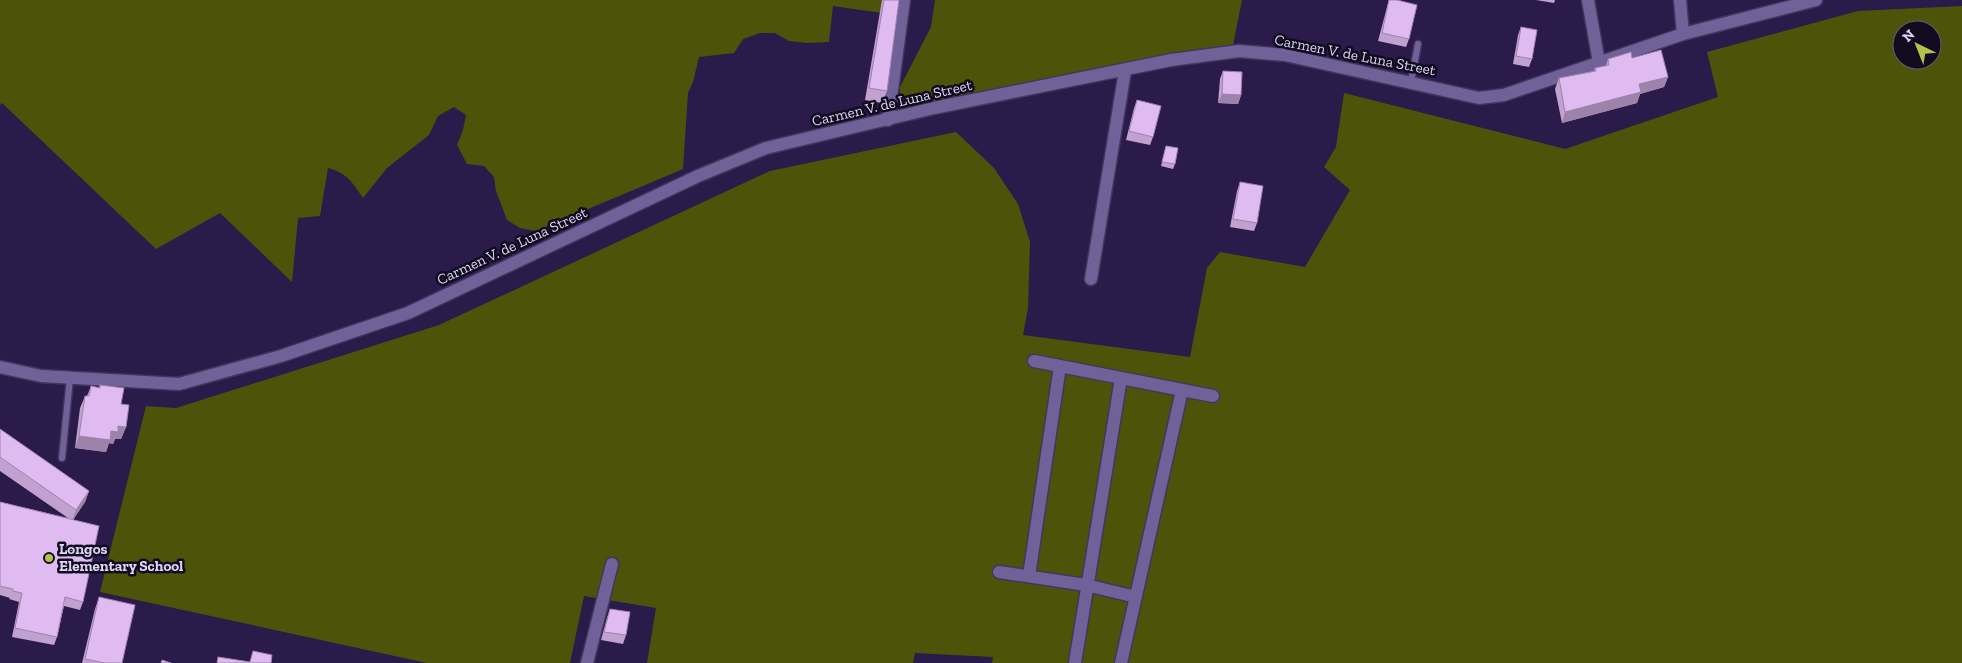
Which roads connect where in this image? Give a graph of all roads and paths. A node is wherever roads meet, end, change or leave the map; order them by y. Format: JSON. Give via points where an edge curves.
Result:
{"nodes":[{"id":1,"x":904,"y":0,"type":"edge"},
{"id":2,"x":1588,"y":0,"type":"edge"},
{"id":3,"x":1680,"y":0,"type":"edge"},
{"id":4,"x":1816,"y":0,"type":"edge"},
{"id":5,"x":1683,"y":34,"type":"junction"},
{"id":6,"x":1418,"y":44,"type":"dead end"},
{"id":7,"x":1599,"y":63,"type":"junction"},
{"id":8,"x":1125,"y":70,"type":"junction"},
{"id":9,"x":1410,"y":82,"type":"junction"},
{"id":10,"x":888,"y":120,"type":"junction"},
{"id":11,"x":1091,"y":280,"type":"dead end"},
{"id":12,"x":1034,"y":361,"type":"dead end"},
{"id":13,"x":1060,"y":366,"type":"junction"},
{"id":14,"x":0,"y":368,"type":"edge"},
{"id":15,"x":70,"y":378,"type":"junction"},
{"id":16,"x":1121,"y":378,"type":"junction"},
{"id":17,"x":1182,"y":390,"type":"junction"},
{"id":18,"x":1213,"y":396,"type":"dead end"},
{"id":19,"x":62,"y":458,"type":"dead end"},
{"id":20,"x":612,"y":564,"type":"dead end"},
{"id":21,"x":999,"y":572,"type":"dead end"},
{"id":22,"x":1029,"y":576,"type":"junction"},
{"id":23,"x":1086,"y":585,"type":"junction"},
{"id":24,"x":1136,"y":597,"type":"junction"},
{"id":25,"x":587,"y":663,"type":"edge"},
{"id":26,"x":1075,"y":663,"type":"edge"},
{"id":27,"x":1121,"y":663,"type":"edge"}],
"edges":[{"from":1,"to":10,"type":"street"},
{"from":2,"to":7,"type":"street"},
{"from":3,"to":5,"type":"street"},
{"from":4,"to":5,"type":"street","name":"Carmen V. de Luna Street"},
{"from":5,"to":7,"type":"street","name":"Carmen V. de Luna Street"},
{"from":6,"to":9,"type":"lane"},
{"from":7,"to":9,"type":"street","name":"Carmen V. de Luna Street","via":[[1504,96],[1479,98]]},
{"from":8,"to":9,"type":"street","name":"Carmen V. de Luna Street","via":[[1239,51],[1284,55]]},
{"from":8,"to":10,"type":"street","name":"Carmen V. de Luna Street"},
{"from":8,"to":11,"type":"street"},
{"from":10,"to":15,"type":"street","name":"Carmen V. de Luna Street","via":[[766,148],[698,176],[408,312],[281,356],[178,384]]},
{"from":12,"to":13,"type":"street"},
{"from":13,"to":16,"type":"street"},
{"from":13,"to":22,"type":"street"},
{"from":14,"to":15,"type":"street","name":"Carmen V. de Luna Street"},
{"from":15,"to":19,"type":"lane"},
{"from":16,"to":17,"type":"street"},
{"from":16,"to":23,"type":"street"},
{"from":17,"to":18,"type":"street"},
{"from":17,"to":24,"type":"street"},
{"from":20,"to":25,"type":"street"},
{"from":21,"to":22,"type":"street"},
{"from":22,"to":23,"type":"street"},
{"from":23,"to":24,"type":"street"},
{"from":23,"to":26,"type":"street"},
{"from":24,"to":27,"type":"street"}]}
